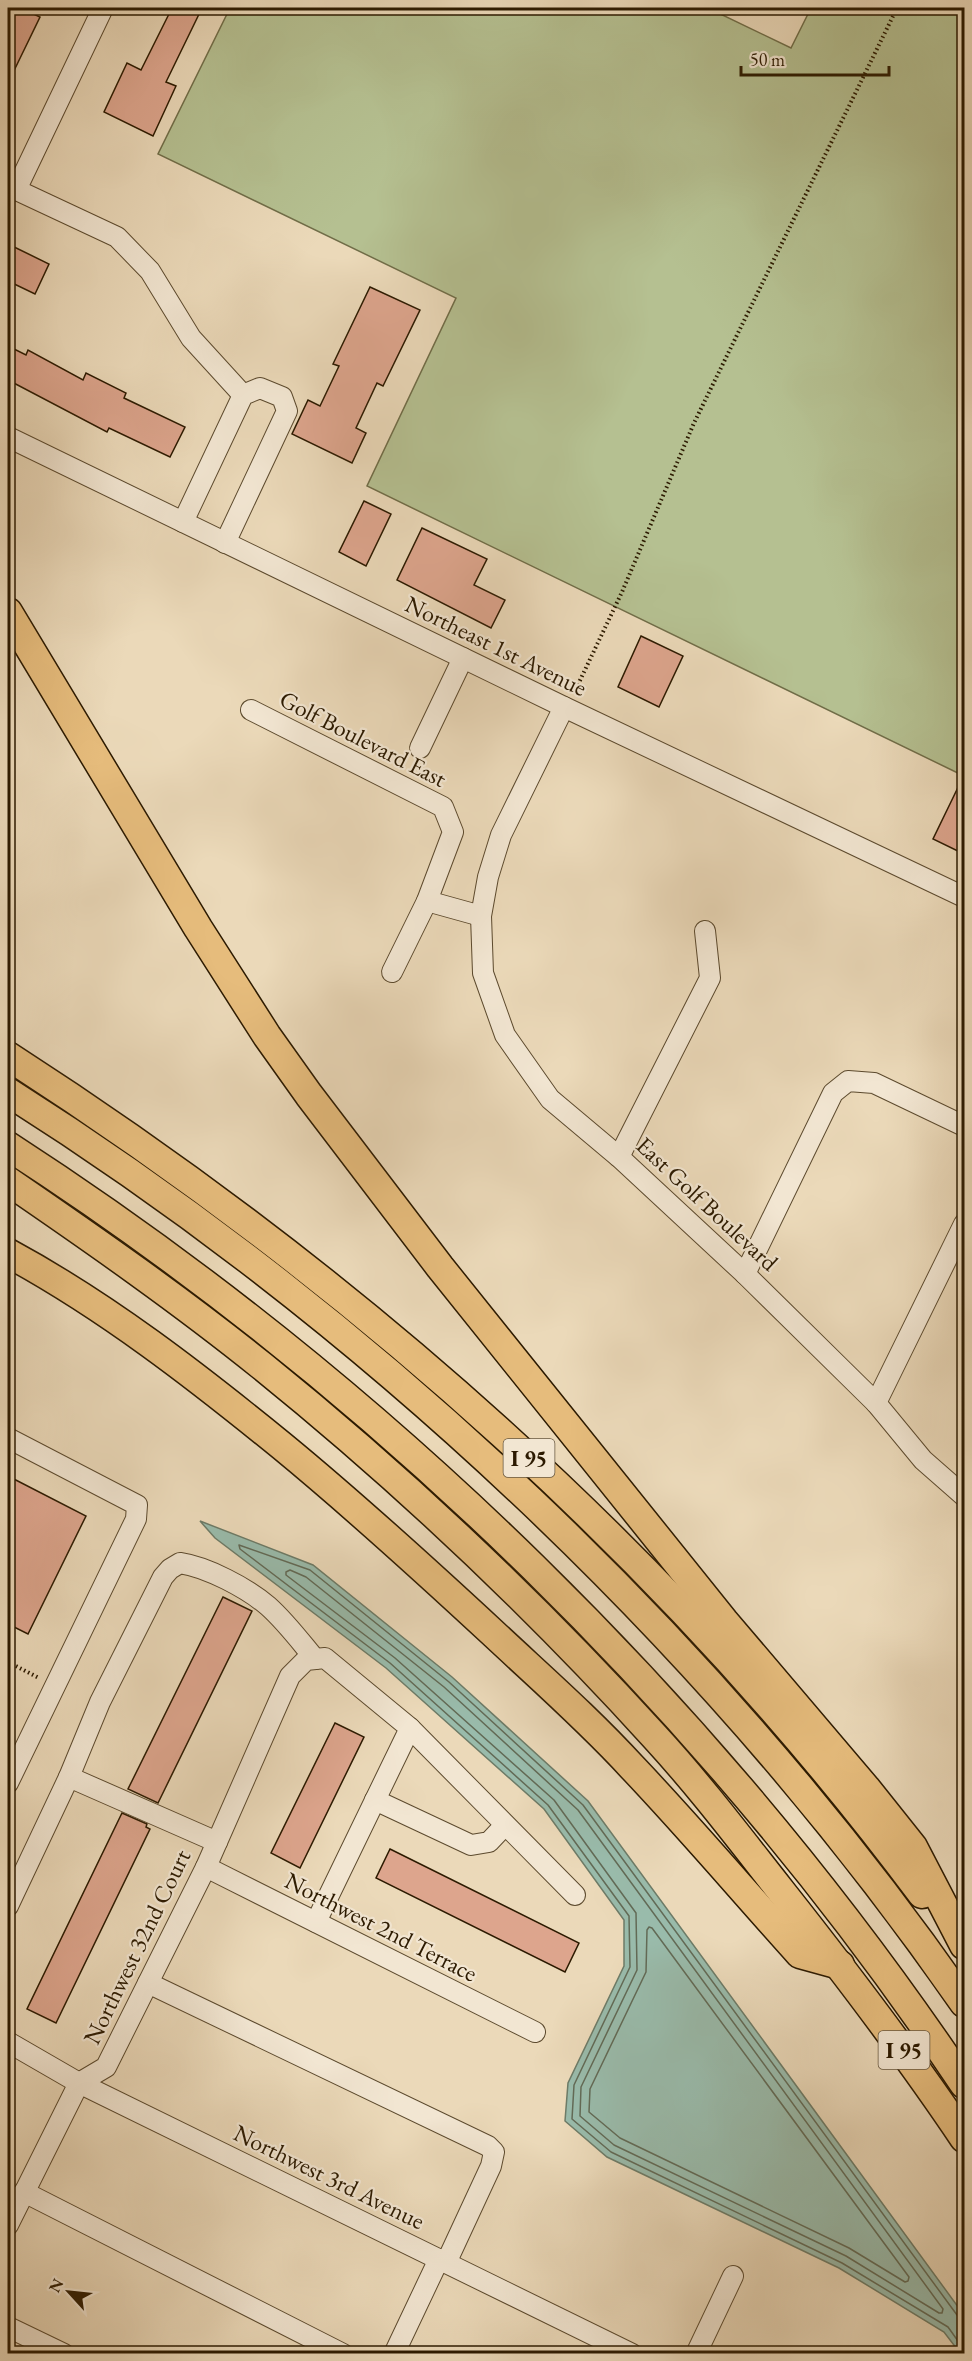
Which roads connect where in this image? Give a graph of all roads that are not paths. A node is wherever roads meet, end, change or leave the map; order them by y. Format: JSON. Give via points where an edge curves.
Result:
{"nodes":[{"id":1,"x":103,"y":8,"type":"edge"},
{"id":2,"x":12,"y":188,"type":"edge"},
{"id":3,"x":243,"y":395,"type":"junction"},
{"id":4,"x":8,"y":437,"type":"edge"},
{"id":5,"x":183,"y":522,"type":"junction"},
{"id":6,"x":225,"y":543,"type":"junction"},
{"id":7,"x":8,"y":612,"type":"edge"},
{"id":8,"x":463,"y":658,"type":"junction"},
{"id":9,"x":564,"y":707,"type":"junction"},
{"id":10,"x":251,"y":710,"type":"dead end"},
{"id":11,"x":420,"y":748,"type":"dead end"},
{"id":12,"x":964,"y":897,"type":"edge"},
{"id":13,"x":427,"y":901,"type":"junction"},
{"id":14,"x":481,"y":916,"type":"junction"},
{"id":15,"x":705,"y":931,"type":"dead end"},
{"id":16,"x":392,"y":972,"type":"dead end"},
{"id":17,"x":8,"y":1056,"type":"edge"},
{"id":18,"x":8,"y":1092,"type":"edge"},
{"id":19,"x":964,"y":1126,"type":"edge"},
{"id":20,"x":8,"y":1146,"type":"edge"},
{"id":21,"x":619,"y":1157,"type":"junction"},
{"id":22,"x":8,"y":1180,"type":"edge"},
{"id":23,"x":964,"y":1224,"type":"edge"},
{"id":24,"x":8,"y":1234,"type":"edge"},
{"id":25,"x":8,"y":1253,"type":"edge"},
{"id":26,"x":745,"y":1274,"type":"junction"},
{"id":27,"x":81,"y":1296,"type":"junction"},
{"id":28,"x":876,"y":1403,"type":"junction"},
{"id":29,"x":8,"y":1438,"type":"edge"},
{"id":30,"x":964,"y":1496,"type":"edge"},
{"id":31,"x":315,"y":1659,"type":"junction"},
{"id":32,"x":410,"y":1728,"type":"junction"},
{"id":33,"x":69,"y":1777,"type":"junction"},
{"id":34,"x":8,"y":1783,"type":"edge"},
{"id":35,"x":375,"y":1800,"type":"junction"},
{"id":36,"x":505,"y":1825,"type":"junction"},
{"id":37,"x":217,"y":1842,"type":"junction"},
{"id":38,"x":206,"y":1867,"type":"junction"},
{"id":39,"x":575,"y":1895,"type":"dead end"},
{"id":40,"x":8,"y":1906,"type":"edge"},
{"id":41,"x":316,"y":1922,"type":"junction"},
{"id":42,"x":964,"y":1945,"type":"edge"},
{"id":43,"x":964,"y":1951,"type":"edge"},
{"id":44,"x":840,"y":1965,"type":"junction"},
{"id":45,"x":148,"y":1983,"type":"junction"},
{"id":46,"x":964,"y":2003,"type":"edge"},
{"id":47,"x":534,"y":2032,"type":"dead end"},
{"id":48,"x":8,"y":2042,"type":"edge"},
{"id":49,"x":79,"y":2083,"type":"junction"},
{"id":50,"x":964,"y":2084,"type":"edge"},
{"id":51,"x":964,"y":2138,"type":"edge"},
{"id":52,"x":24,"y":2192,"type":"junction"},
{"id":53,"x":8,"y":2225,"type":"edge"},
{"id":54,"x":443,"y":2261,"type":"junction"},
{"id":55,"x":733,"y":2276,"type":"dead end"},
{"id":56,"x":8,"y":2327,"type":"edge"},
{"id":57,"x":64,"y":2354,"type":"edge"},
{"id":58,"x":343,"y":2354,"type":"edge"},
{"id":59,"x":394,"y":2354,"type":"edge"},
{"id":60,"x":632,"y":2354,"type":"edge"},
{"id":61,"x":696,"y":2354,"type":"edge"}],
"edges":[{"from":1,"to":2,"type":"street"},
{"from":2,"to":3,"type":"street","via":[[117,237],[150,271],[191,338]]},
{"from":3,"to":5,"type":"street"},
{"from":3,"to":6,"type":"street","via":[[260,388],[282,397],[287,411]]},
{"from":4,"to":5,"type":"street","name":"Northeast 1st Avenue"},
{"from":5,"to":6,"type":"street","name":"Northeast 1st Avenue"},
{"from":6,"to":8,"type":"street","name":"Northeast 1st Avenue"},
{"from":7,"to":42,"type":"highway","via":[[210,947],[309,1095],[522,1370],[913,1847]]},
{"from":8,"to":9,"type":"street","name":"Northeast 1st Avenue"},
{"from":8,"to":11,"type":"street"},
{"from":9,"to":12,"type":"street","name":"Northeast 1st Avenue"},
{"from":9,"to":14,"type":"street","name":"East Golf Boulevard","via":[[501,835]]},
{"from":10,"to":13,"type":"street","name":"Golf Boulevard East","via":[[443,807],[453,832]]},
{"from":13,"to":14,"type":"street"},
{"from":13,"to":16,"type":"street","name":"Golf Boulevard East"},
{"from":14,"to":21,"type":"street","name":"East Golf Boulevard","via":[[483,972],[505,1035],[550,1099]]},
{"from":15,"to":21,"type":"street","via":[[710,978]]},
{"from":17,"to":43,"type":"highway","number":"I 95","via":[[160,1158],[273,1241],[368,1316],[534,1462],[684,1613],[766,1703],[838,1788]]},
{"from":18,"to":46,"type":"highway","via":[[146,1184],[259,1269],[404,1387],[552,1522],[645,1616],[764,1747],[863,1867]]},
{"from":19,"to":26,"type":"street","via":[[874,1083],[848,1081],[833,1093]]},
{"from":20,"to":50,"type":"highway","via":[[193,1275],[280,1343],[526,1560],[678,1718],[750,1802],[840,1912]]},
{"from":21,"to":26,"type":"street","name":"East Golf Boulevard"},
{"from":22,"to":44,"type":"highway","number":"I 95","via":[[263,1367],[428,1509],[506,1583],[656,1738]]},
{"from":23,"to":28,"type":"street"},
{"from":24,"to":27,"type":"highway","via":[[63,1271]]},
{"from":25,"to":27,"type":"highway"},
{"from":26,"to":28,"type":"street","name":"East Golf Boulevard"},
{"from":27,"to":44,"type":"highway","via":[[248,1419],[379,1528],[624,1759],[800,1954]]},
{"from":28,"to":30,"type":"street","name":"East Golf Boulevard","via":[[923,1460]]},
{"from":29,"to":34,"type":"street","via":[[137,1505],[136,1519]]},
{"from":31,"to":32,"type":"street","via":[[326,1658]]},
{"from":31,"to":33,"type":"street","via":[[267,1605],[218,1574],[180,1563],[163,1577],[100,1702]]},
{"from":31,"to":37,"type":"street","name":"Northwest 32nd Court","via":[[306,1660],[290,1676]]},
{"from":32,"to":35,"type":"street"},
{"from":32,"to":36,"type":"street"},
{"from":33,"to":37,"type":"street"},
{"from":33,"to":40,"type":"street"},
{"from":35,"to":36,"type":"street","via":[[471,1845],[489,1842]]},
{"from":35,"to":41,"type":"street"},
{"from":36,"to":39,"type":"street"},
{"from":37,"to":38,"type":"street","name":"Northwest 32nd Court"},
{"from":38,"to":41,"type":"street","name":"Northwest 2nd Terrace"},
{"from":38,"to":45,"type":"street","name":"Northwest 32nd Court"},
{"from":41,"to":47,"type":"street","name":"Northwest 2nd Terrace"},
{"from":44,"to":51,"type":"highway","number":"I 95"},
{"from":45,"to":49,"type":"street","name":"Northwest 32nd Court","via":[[106,2067]]},
{"from":45,"to":54,"type":"street","via":[[488,2146],[494,2152],[490,2166]]},
{"from":48,"to":49,"type":"street","name":"Northwest 3rd Avenue"},
{"from":49,"to":52,"type":"street"},
{"from":49,"to":54,"type":"street","name":"Northwest 3rd Avenue"},
{"from":52,"to":53,"type":"street"},
{"from":52,"to":58,"type":"street"},
{"from":54,"to":59,"type":"street"},
{"from":54,"to":60,"type":"street","name":"Northwest 3rd Avenue"},
{"from":55,"to":61,"type":"street"},
{"from":56,"to":57,"type":"street"}]}
